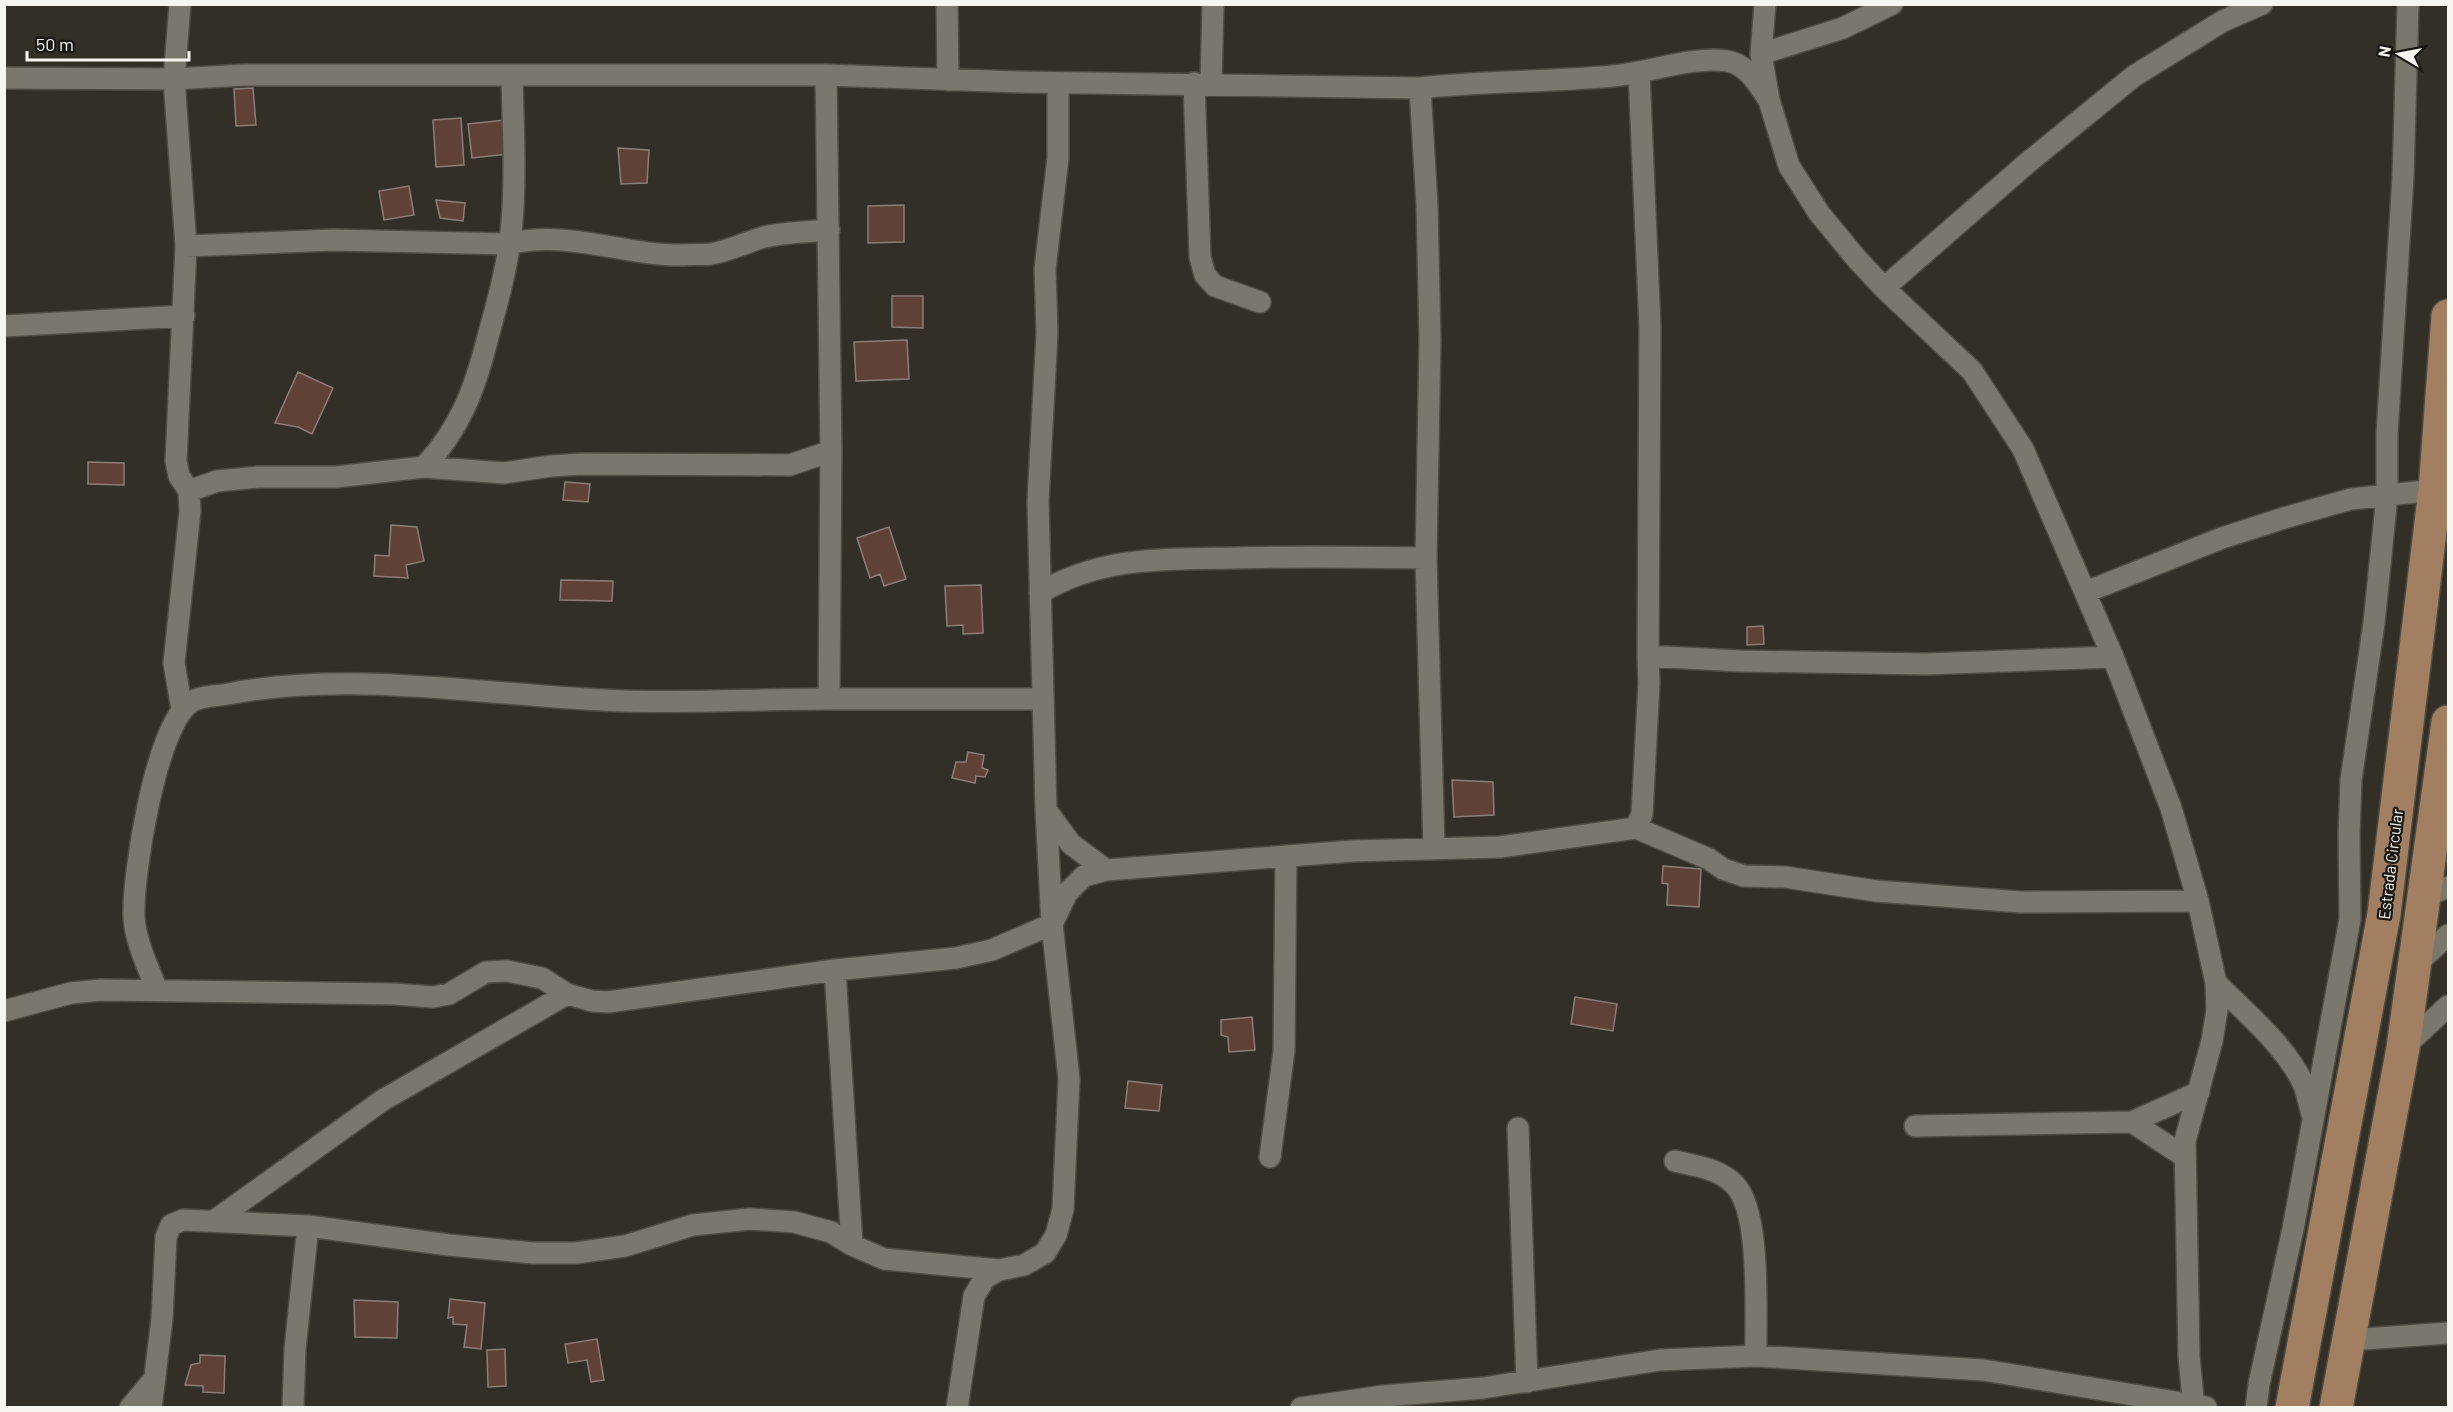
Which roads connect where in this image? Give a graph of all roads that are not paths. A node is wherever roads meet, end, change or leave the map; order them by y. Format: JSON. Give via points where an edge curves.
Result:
{"nodes":[{"id":1,"x":180,"y":4,"type":"edge"},
{"id":2,"x":947,"y":4,"type":"edge"},
{"id":3,"x":1213,"y":4,"type":"edge"},
{"id":4,"x":1765,"y":4,"type":"edge"},
{"id":5,"x":1892,"y":4,"type":"edge"},
{"id":6,"x":2262,"y":4,"type":"edge"},
{"id":7,"x":2408,"y":4,"type":"edge"},
{"id":8,"x":2225,"y":13,"type":"edge"},
{"id":9,"x":1761,"y":54,"type":"junction"},
{"id":10,"x":1639,"y":72,"type":"junction"},
{"id":11,"x":512,"y":75,"type":"junction"},
{"id":12,"x":825,"y":75,"type":"junction"},
{"id":13,"x":4,"y":78,"type":"edge"},
{"id":14,"x":174,"y":79,"type":"junction"},
{"id":15,"x":948,"y":80,"type":"junction"},
{"id":16,"x":1058,"y":83,"type":"junction"},
{"id":17,"x":1202,"y":83,"type":"junction"},
{"id":18,"x":1419,"y":88,"type":"junction"},
{"id":19,"x":1769,"y":100,"type":"junction"},
{"id":20,"x":828,"y":230,"type":"junction"},
{"id":21,"x":509,"y":244,"type":"junction"},
{"id":22,"x":186,"y":246,"type":"junction"},
{"id":23,"x":1884,"y":288,"type":"junction"},
{"id":24,"x":1260,"y":302,"type":"dead end"},
{"id":25,"x":184,"y":316,"type":"junction"},
{"id":26,"x":2448,"y":316,"type":"edge"},
{"id":27,"x":4,"y":326,"type":"edge"},
{"id":28,"x":831,"y":451,"type":"junction"},
{"id":29,"x":424,"y":467,"type":"junction"},
{"id":30,"x":2435,"y":490,"type":"junction"},
{"id":31,"x":189,"y":491,"type":"junction"},
{"id":32,"x":2387,"y":496,"type":"junction"},
{"id":33,"x":1426,"y":558,"type":"junction"},
{"id":34,"x":2086,"y":592,"type":"junction"},
{"id":35,"x":1040,"y":593,"type":"junction"},
{"id":36,"x":1648,"y":656,"type":"junction"},
{"id":37,"x":2113,"y":657,"type":"junction"},
{"id":38,"x":829,"y":699,"type":"junction"},
{"id":39,"x":1043,"y":699,"type":"junction"},
{"id":40,"x":182,"y":710,"type":"junction"},
{"id":41,"x":2448,"y":722,"type":"edge"},
{"id":42,"x":1046,"y":810,"type":"junction"},
{"id":43,"x":1636,"y":828,"type":"junction"},
{"id":44,"x":1434,"y":849,"type":"junction"},
{"id":45,"x":1286,"y":856,"type":"junction"},
{"id":46,"x":1106,"y":870,"type":"junction"},
{"id":47,"x":2437,"y":892,"type":"edge"},
{"id":48,"x":2198,"y":902,"type":"junction"},
{"id":49,"x":1052,"y":924,"type":"junction"},
{"id":50,"x":2448,"y":935,"type":"edge"},
{"id":51,"x":2416,"y":964,"type":"junction"},
{"id":52,"x":835,"y":970,"type":"junction"},
{"id":53,"x":2216,"y":983,"type":"junction"},
{"id":54,"x":157,"y":990,"type":"junction"},
{"id":55,"x":567,"y":994,"type":"junction"},
{"id":56,"x":2448,"y":1006,"type":"edge"},
{"id":57,"x":4,"y":1011,"type":"edge"},
{"id":58,"x":2403,"y":1048,"type":"junction"},
{"id":59,"x":2199,"y":1092,"type":"junction"},
{"id":60,"x":2314,"y":1121,"type":"junction"},
{"id":61,"x":2132,"y":1122,"type":"junction"},
{"id":62,"x":1915,"y":1126,"type":"dead end"},
{"id":63,"x":1518,"y":1128,"type":"dead end"},
{"id":64,"x":1270,"y":1157,"type":"dead end"},
{"id":65,"x":2185,"y":1157,"type":"junction"},
{"id":66,"x":1675,"y":1161,"type":"dead end"},
{"id":67,"x":214,"y":1221,"type":"junction"},
{"id":68,"x":308,"y":1226,"type":"junction"},
{"id":69,"x":852,"y":1245,"type":"junction"},
{"id":70,"x":999,"y":1270,"type":"junction"},
{"id":71,"x":2448,"y":1333,"type":"edge"},
{"id":72,"x":2350,"y":1340,"type":"junction"},
{"id":73,"x":1756,"y":1356,"type":"junction"},
{"id":74,"x":156,"y":1378,"type":"junction"},
{"id":75,"x":1527,"y":1382,"type":"junction"},
{"id":76,"x":1484,"y":1398,"type":"edge"},
{"id":77,"x":2198,"y":1406,"type":"edge"},
{"id":78,"x":130,"y":1407,"type":"edge"},
{"id":79,"x":150,"y":1407,"type":"edge"},
{"id":80,"x":293,"y":1407,"type":"edge"},
{"id":81,"x":957,"y":1407,"type":"edge"},
{"id":82,"x":1301,"y":1407,"type":"edge"},
{"id":83,"x":2256,"y":1407,"type":"edge"},
{"id":84,"x":2292,"y":1407,"type":"edge"},
{"id":85,"x":2336,"y":1407,"type":"edge"}],
"edges":[{"from":1,"to":14,"type":"street"},
{"from":2,"to":15,"type":"street"},
{"from":3,"to":17,"type":"street"},
{"from":4,"to":9,"type":"street"},
{"from":5,"to":9,"type":"street","via":[[1843,28]]},
{"from":6,"to":8,"type":"street"},
{"from":7,"to":32,"type":"street"},
{"from":8,"to":23,"type":"street","via":[[2134,76]]},
{"from":9,"to":19,"type":"street"},
{"from":10,"to":18,"type":"street"},
{"from":10,"to":19,"type":"street","via":[[1728,61],[1751,74]]},
{"from":10,"to":36,"type":"street","via":[[1650,328]]},
{"from":11,"to":12,"type":"street"},
{"from":11,"to":14,"type":"street","via":[[246,75]]},
{"from":11,"to":21,"type":"street"},
{"from":12,"to":15,"type":"street"},
{"from":12,"to":20,"type":"street"},
{"from":13,"to":14,"type":"street"},
{"from":14,"to":22,"type":"street"},
{"from":15,"to":16,"type":"street"},
{"from":16,"to":17,"type":"street"},
{"from":16,"to":35,"type":"street","via":[[1058,158],[1045,269],[1047,333],[1038,501]]},
{"from":17,"to":18,"type":"street"},
{"from":17,"to":24,"type":"street","via":[[1200,247],[1205,275],[1215,286]]},
{"from":18,"to":33,"type":"street","via":[[1429,318]]},
{"from":19,"to":23,"type":"street","via":[[1789,166],[1801,187]]},
{"from":20,"to":21,"type":"street","via":[[766,236],[712,254],[652,253],[550,239]]},
{"from":20,"to":28,"type":"street"},
{"from":21,"to":22,"type":"street","via":[[333,240]]},
{"from":21,"to":29,"type":"street","via":[[477,380],[461,417]]},
{"from":22,"to":25,"type":"street"},
{"from":23,"to":34,"type":"street","via":[[1972,371],[2001,414],[2023,449]]},
{"from":25,"to":27,"type":"street"},
{"from":25,"to":31,"type":"street","via":[[176,461],[179,476]]},
{"from":26,"to":30,"type":"main road","name":"Estrada Circular"},
{"from":28,"to":29,"type":"street","via":[[790,465],[582,464],[504,473]]},
{"from":28,"to":38,"type":"street"},
{"from":29,"to":31,"type":"street","via":[[347,476],[217,481]]},
{"from":30,"to":32,"type":"street"},
{"from":30,"to":84,"type":"main road","name":"Estrada Circular","via":[[2384,914]]},
{"from":31,"to":40,"type":"street","via":[[174,663]]},
{"from":32,"to":34,"type":"street","via":[[2351,499],[2284,518]]},
{"from":32,"to":60,"type":"street","via":[[2374,623],[2351,780],[2350,920]]},
{"from":33,"to":35,"type":"street","via":[[1151,559],[1089,572]]},
{"from":33,"to":44,"type":"street"},
{"from":34,"to":37,"type":"street"},
{"from":35,"to":39,"type":"street"},
{"from":36,"to":37,"type":"street","via":[[1926,664]]},
{"from":36,"to":43,"type":"street","via":[[1642,814]]},
{"from":37,"to":48,"type":"street","via":[[2171,808]]},
{"from":38,"to":39,"type":"street"},
{"from":38,"to":40,"type":"street","via":[[626,701],[311,683],[193,701]]},
{"from":39,"to":42,"type":"street"},
{"from":40,"to":54,"type":"street","via":[[173,723],[156,777],[135,888],[134,920],[140,948]]},
{"from":41,"to":47,"type":"main road"},
{"from":42,"to":46,"type":"street","via":[[1071,844]]},
{"from":42,"to":49,"type":"street"},
{"from":43,"to":44,"type":"street","via":[[1500,847]]},
{"from":43,"to":48,"type":"street","via":[[1744,876],[2021,902]]},
{"from":44,"to":45,"type":"street"},
{"from":45,"to":46,"type":"street"},
{"from":45,"to":64,"type":"street","via":[[1284,1051]]},
{"from":46,"to":49,"type":"street","via":[[1084,876],[1067,893]]},
{"from":47,"to":51,"type":"main road"},
{"from":48,"to":53,"type":"street"},
{"from":49,"to":52,"type":"street","via":[[992,950],[956,958]]},
{"from":49,"to":70,"type":"street","via":[[1069,1079],[1063,1209],[1056,1235],[1045,1253],[1024,1265]]},
{"from":50,"to":51,"type":"street"},
{"from":51,"to":58,"type":"main road"},
{"from":52,"to":55,"type":"street","via":[[608,1002]]},
{"from":52,"to":69,"type":"street"},
{"from":53,"to":59,"type":"street","via":[[2217,1010]]},
{"from":53,"to":60,"type":"street","via":[[2287,1059],[2303,1083]]},
{"from":54,"to":55,"type":"street","via":[[394,993],[433,997],[449,994],[486,972],[507,971],[542,978]]},
{"from":54,"to":57,"type":"street","via":[[71,993]]},
{"from":55,"to":67,"type":"street","via":[[383,1100]]},
{"from":56,"to":58,"type":"street"},
{"from":58,"to":72,"type":"main road"},
{"from":59,"to":61,"type":"street"},
{"from":59,"to":65,"type":"street","via":[[2185,1141]]},
{"from":60,"to":83,"type":"street"},
{"from":61,"to":62,"type":"street"},
{"from":61,"to":65,"type":"street"},
{"from":63,"to":75,"type":"street"},
{"from":65,"to":77,"type":"street","via":[[2189,1357]]},
{"from":66,"to":73,"type":"street","via":[[1716,1171],[1735,1185],[1746,1203],[1753,1228]]},
{"from":67,"to":68,"type":"street"},
{"from":67,"to":74,"type":"street","via":[[183,1220],[171,1225],[166,1237]]},
{"from":68,"to":69,"type":"street","via":[[501,1250],[576,1253],[625,1246],[693,1225],[750,1219],[795,1222],[831,1232]]},
{"from":68,"to":80,"type":"street"},
{"from":69,"to":70,"type":"street","via":[[884,1259]]},
{"from":70,"to":81,"type":"street","via":[[985,1278],[974,1296]]},
{"from":71,"to":72,"type":"street"},
{"from":72,"to":85,"type":"main road"},
{"from":73,"to":75,"type":"street","via":[[1660,1360]]},
{"from":73,"to":77,"type":"street","via":[[1983,1370]]},
{"from":74,"to":78,"type":"street"},
{"from":74,"to":79,"type":"street"},
{"from":75,"to":76,"type":"street"},
{"from":76,"to":82,"type":"street","via":[[1383,1396]]}]}
